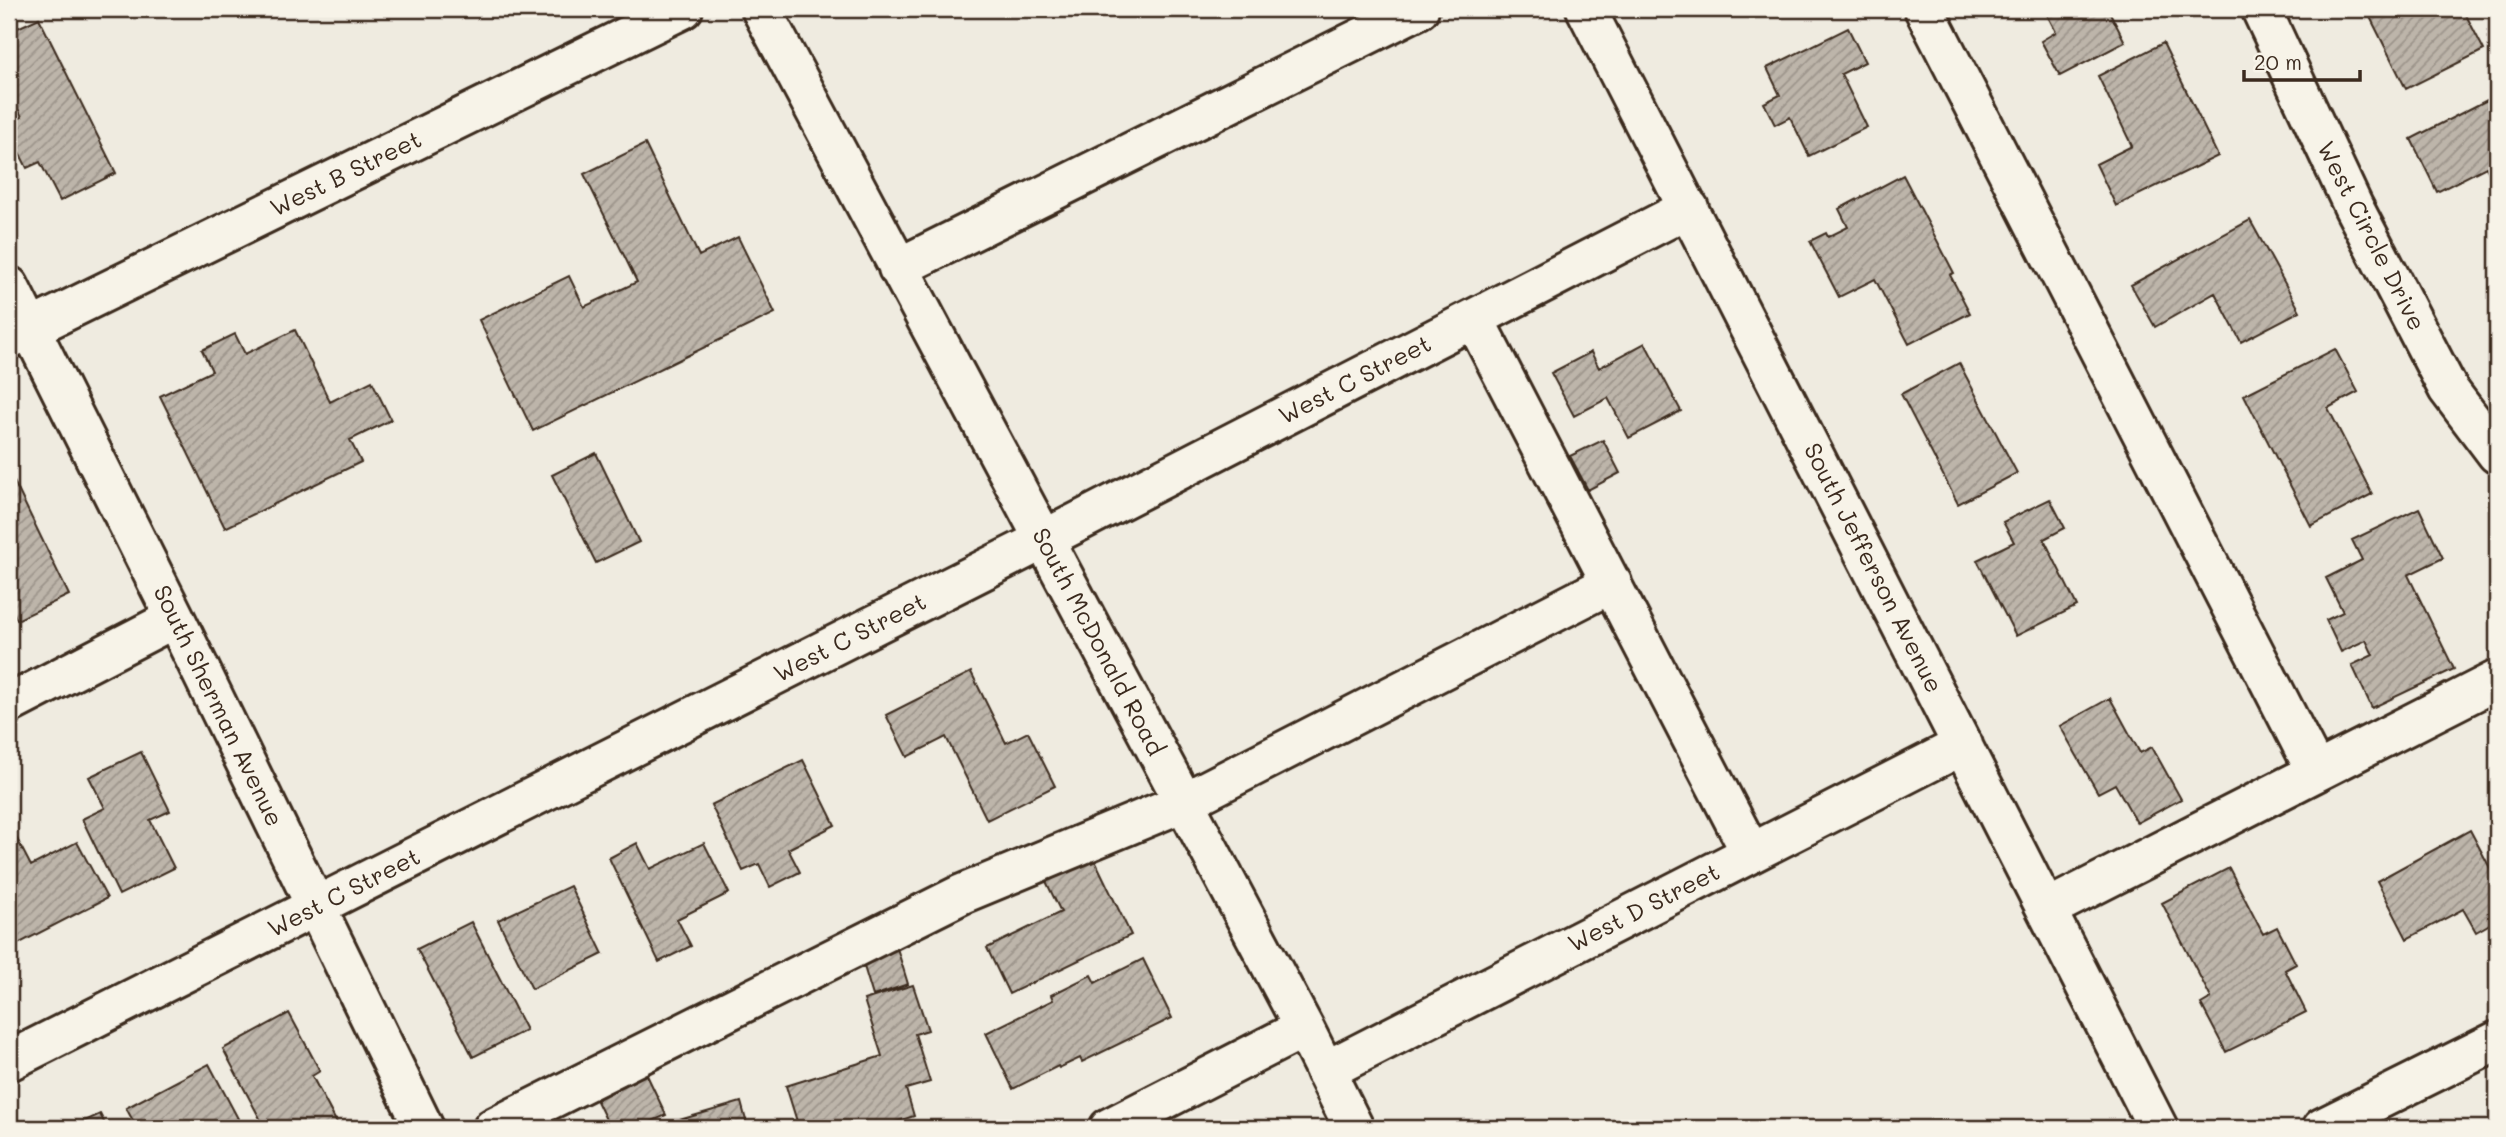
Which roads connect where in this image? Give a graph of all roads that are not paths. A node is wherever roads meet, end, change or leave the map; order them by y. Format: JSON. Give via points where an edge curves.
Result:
{"nodes":[{"id":1,"x":683,"y":9,"type":"edge"},
{"id":2,"x":761,"y":9,"type":"edge"},
{"id":3,"x":1419,"y":9,"type":"edge"},
{"id":4,"x":1586,"y":9,"type":"edge"},
{"id":5,"x":1924,"y":9,"type":"edge"},
{"id":6,"x":2261,"y":9,"type":"edge"},
{"id":7,"x":1689,"y":208,"type":"junction"},
{"id":8,"x":898,"y":268,"type":"junction"},
{"id":9,"x":9,"y":286,"type":"edge"},
{"id":10,"x":1474,"y":318,"type":"junction"},
{"id":11,"x":20,"y":334,"type":"edge"},
{"id":12,"x":2497,"y":454,"type":"edge"},
{"id":13,"x":1044,"y":540,"type":"junction"},
{"id":14,"x":1612,"y":583,"type":"junction"},
{"id":15,"x":175,"y":618,"type":"junction"},
{"id":16,"x":2497,"y":680,"type":"edge"},
{"id":17,"x":9,"y":704,"type":"edge"},
{"id":18,"x":1963,"y":745,"type":"junction"},
{"id":19,"x":2316,"y":772,"type":"junction"},
{"id":20,"x":1184,"y":802,"type":"junction"},
{"id":21,"x":1751,"y":853,"type":"junction"},
{"id":22,"x":317,"y":907,"type":"junction"},
{"id":23,"x":2047,"y":909,"type":"junction"},
{"id":24,"x":1304,"y":1028,"type":"junction"},
{"id":25,"x":2497,"y":1041,"type":"edge"},
{"id":26,"x":9,"y":1061,"type":"edge"},
{"id":27,"x":1325,"y":1071,"type":"junction"},
{"id":28,"x":424,"y":1128,"type":"edge"},
{"id":29,"x":493,"y":1128,"type":"edge"},
{"id":30,"x":1109,"y":1128,"type":"edge"},
{"id":31,"x":1354,"y":1128,"type":"edge"},
{"id":32,"x":2158,"y":1128,"type":"edge"},
{"id":33,"x":2322,"y":1128,"type":"edge"}],
"edges":[{"from":1,"to":11,"type":"street","name":"West B Street"},
{"from":2,"to":8,"type":"street","name":"South McDonald Road"},
{"from":3,"to":8,"type":"street"},
{"from":4,"to":7,"type":"street","name":"South Jefferson Avenue"},
{"from":5,"to":19,"type":"street"},
{"from":6,"to":12,"type":"street","name":"West Circle Drive","via":[[2353,206],[2448,389]]},
{"from":7,"to":10,"type":"street","name":"West C Street"},
{"from":7,"to":18,"type":"street","name":"South Jefferson Avenue"},
{"from":8,"to":13,"type":"street","name":"South McDonald Road"},
{"from":9,"to":11,"type":"street","name":"South Sherman Avenue"},
{"from":10,"to":13,"type":"street","name":"West C Street"},
{"from":10,"to":14,"type":"street"},
{"from":11,"to":15,"type":"street","name":"South Sherman Avenue"},
{"from":13,"to":20,"type":"street","name":"South McDonald Road"},
{"from":13,"to":22,"type":"street","name":"West C Street"},
{"from":14,"to":20,"type":"street"},
{"from":14,"to":21,"type":"street"},
{"from":15,"to":17,"type":"street"},
{"from":15,"to":22,"type":"street","name":"South Sherman Avenue"},
{"from":16,"to":19,"type":"street"},
{"from":18,"to":21,"type":"street","name":"West D Street"},
{"from":18,"to":23,"type":"street","name":"South Jefferson Avenue"},
{"from":19,"to":23,"type":"street"},
{"from":20,"to":24,"type":"street","name":"South McDonald Road"},
{"from":20,"to":29,"type":"street","via":[[962,894]]},
{"from":21,"to":27,"type":"street","name":"West D Street"},
{"from":22,"to":26,"type":"street","name":"West C Street"},
{"from":22,"to":28,"type":"street","name":"South Sherman Avenue"},
{"from":23,"to":32,"type":"street","name":"South Jefferson Avenue"},
{"from":24,"to":27,"type":"street","name":"South McDonald Road"},
{"from":24,"to":30,"type":"street"},
{"from":25,"to":33,"type":"street"},
{"from":27,"to":31,"type":"street","name":"South McDonald Road"}]}
